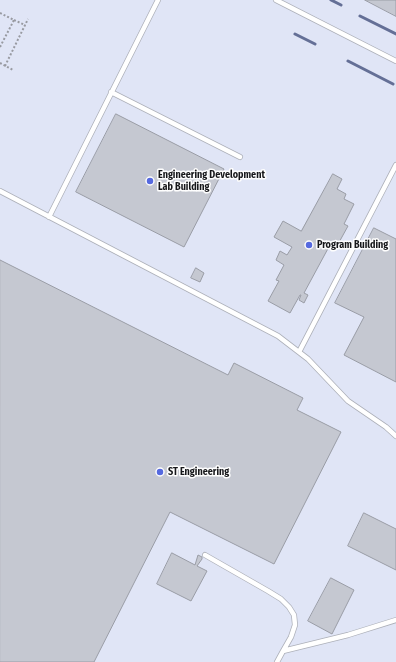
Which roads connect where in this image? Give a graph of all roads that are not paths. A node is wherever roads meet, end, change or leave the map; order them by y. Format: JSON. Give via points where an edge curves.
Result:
{"nodes":[{"id":1,"x":158,"y":0,"type":"edge"},
{"id":2,"x":276,"y":0,"type":"edge"},
{"id":3,"x":396,"y":61,"type":"edge"},
{"id":4,"x":112,"y":92,"type":"junction"},
{"id":5,"x":240,"y":157,"type":"dead end"},
{"id":6,"x":396,"y":165,"type":"edge"},
{"id":7,"x":0,"y":191,"type":"edge"},
{"id":8,"x":49,"y":217,"type":"junction"},
{"id":9,"x":299,"y":352,"type":"junction"},
{"id":10,"x":396,"y":436,"type":"edge"},
{"id":11,"x":205,"y":556,"type":"dead end"},
{"id":12,"x":396,"y":620,"type":"edge"},
{"id":13,"x":283,"y":651,"type":"junction"},
{"id":14,"x":277,"y":662,"type":"edge"}],
"edges":[{"from":1,"to":4,"type":"lane"},
{"from":2,"to":3,"type":"lane"},
{"from":4,"to":5,"type":"lane"},
{"from":4,"to":8,"type":"lane"},
{"from":6,"to":9,"type":"lane"},
{"from":7,"to":8,"type":"lane"},
{"from":8,"to":9,"type":"lane","via":[[278,336]]},
{"from":9,"to":10,"type":"lane","via":[[348,401]]},
{"from":11,"to":13,"type":"lane","via":[[268,591],[289,607],[294,615],[295,624]]},
{"from":12,"to":13,"type":"lane"},
{"from":13,"to":14,"type":"lane"}]}
